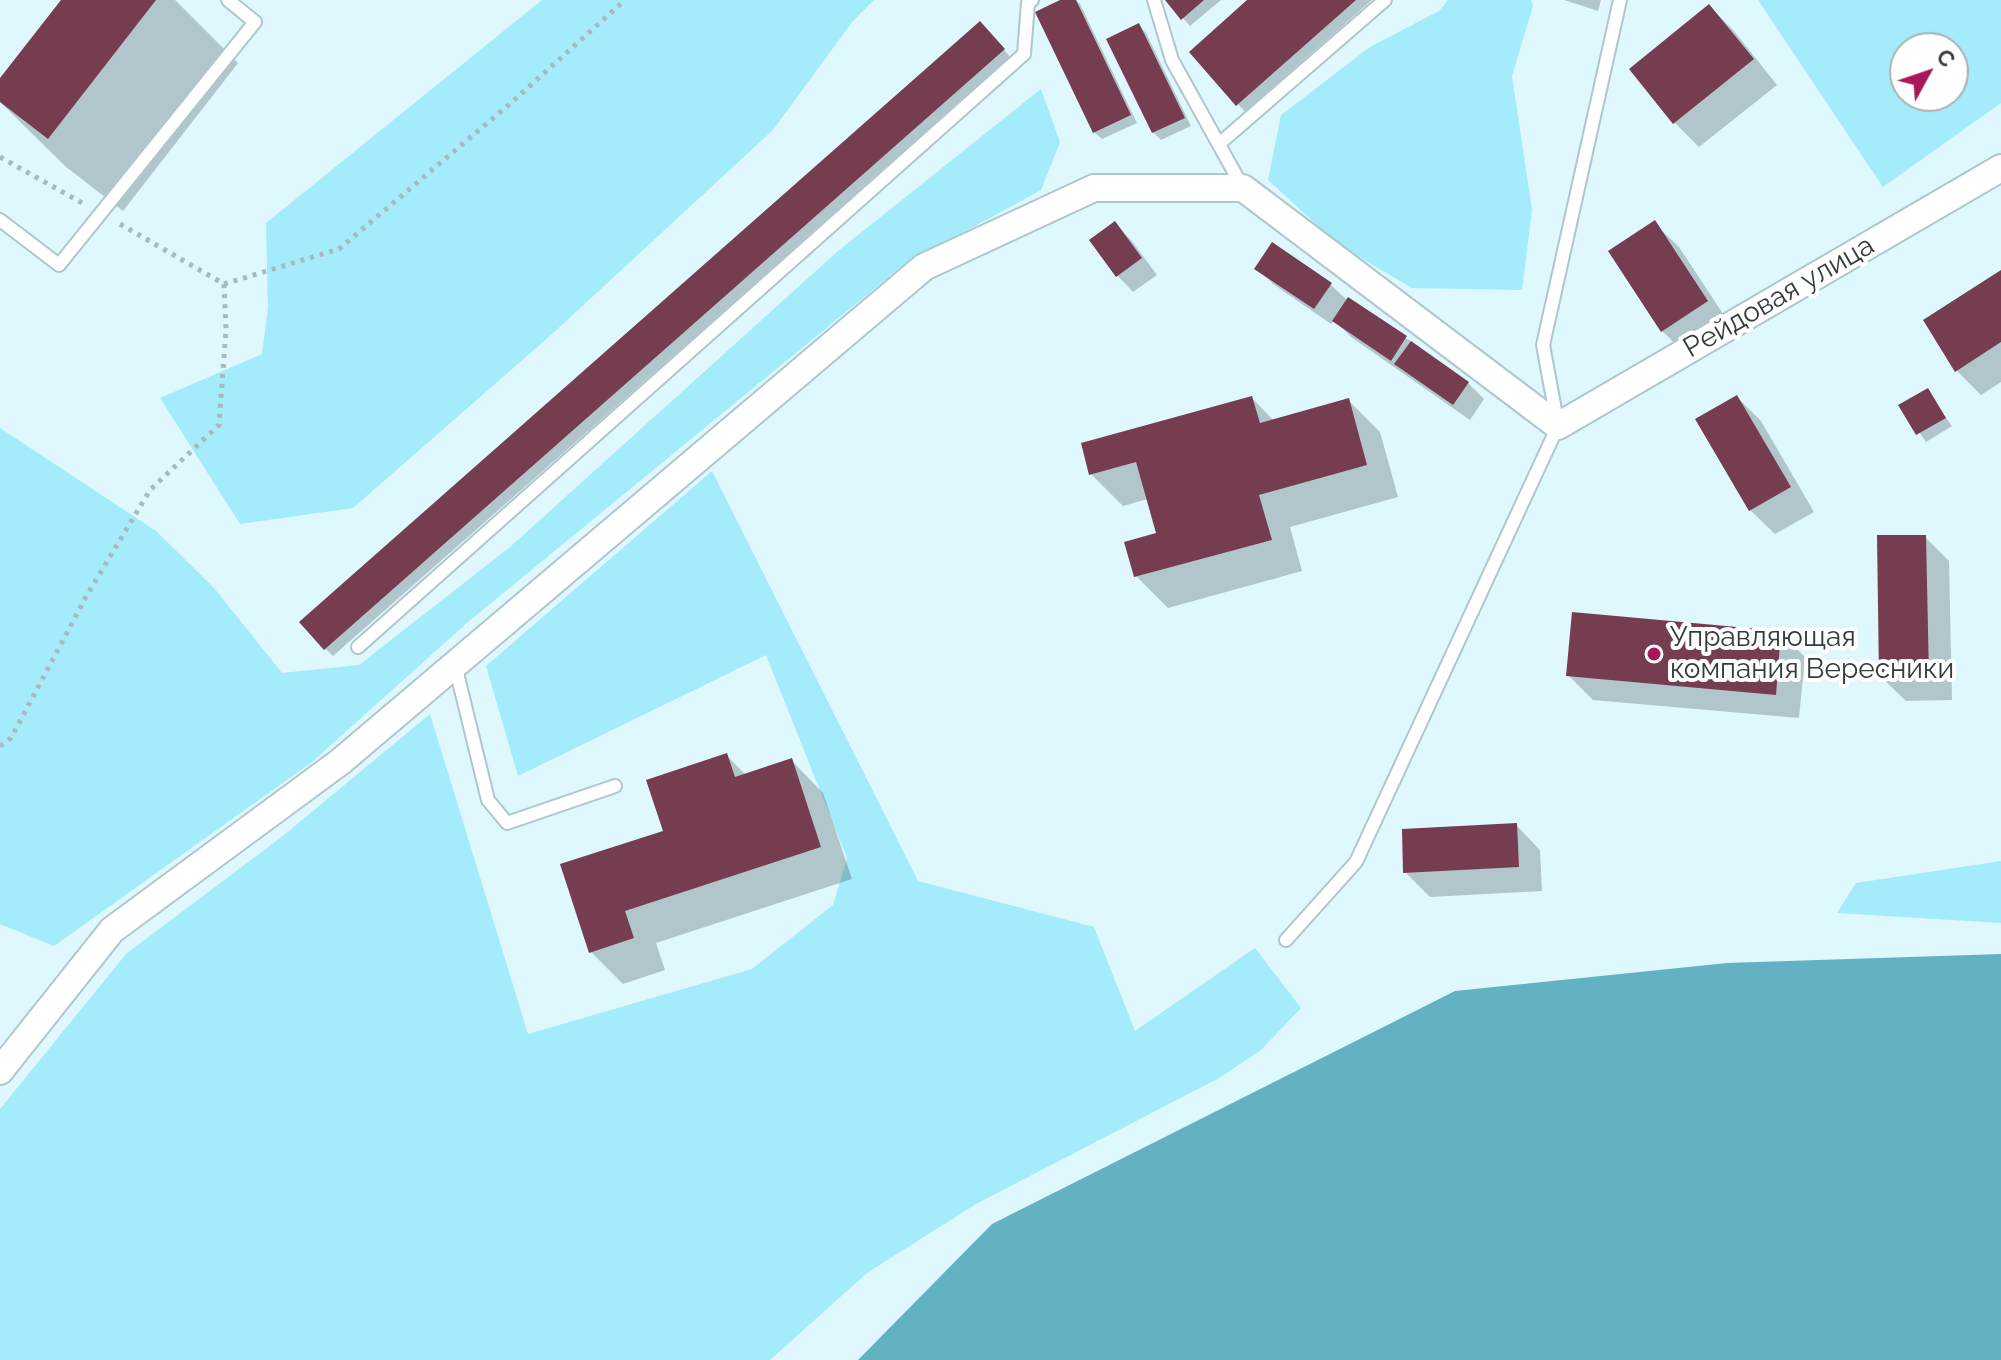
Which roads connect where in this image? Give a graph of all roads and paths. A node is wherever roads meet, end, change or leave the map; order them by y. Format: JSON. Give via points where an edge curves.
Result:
{"nodes":[{"id":1,"x":228,"y":0,"type":"edge"},
{"id":2,"x":625,"y":0,"type":"edge"},
{"id":3,"x":1032,"y":0,"type":"edge"},
{"id":4,"x":1154,"y":0,"type":"edge"},
{"id":5,"x":1385,"y":0,"type":"edge"},
{"id":6,"x":1620,"y":0,"type":"edge"},
{"id":7,"x":1219,"y":144,"type":"junction"},
{"id":8,"x":0,"y":157,"type":"edge"},
{"id":9,"x":2001,"y":168,"type":"edge"},
{"id":10,"x":1243,"y":188,"type":"junction"},
{"id":11,"x":101,"y":213,"type":"junction"},
{"id":12,"x":0,"y":220,"type":"edge"},
{"id":13,"x":224,"y":284,"type":"junction"},
{"id":14,"x":1558,"y":426,"type":"junction"},
{"id":15,"x":358,"y":647,"type":"dead end"},
{"id":16,"x":455,"y":665,"type":"junction"},
{"id":17,"x":0,"y":746,"type":"edge"},
{"id":18,"x":615,"y":786,"type":"dead end"},
{"id":19,"x":1286,"y":940,"type":"dead end"},
{"id":20,"x":0,"y":1071,"type":"edge"}],
"edges":[{"from":1,"to":11,"type":"lane","via":[[255,22]]},
{"from":2,"to":13,"type":"path","via":[[339,249]]},
{"from":3,"to":15,"type":"lane","via":[[1024,54]]},
{"from":4,"to":7,"type":"lane","via":[[1172,60]]},
{"from":5,"to":7,"type":"lane"},
{"from":6,"to":14,"type":"lane","via":[[1543,345]]},
{"from":7,"to":10,"type":"lane"},
{"from":8,"to":11,"type":"path"},
{"from":9,"to":14,"type":"street","name":"Рейдовая улица"},
{"from":10,"to":14,"type":"street"},
{"from":10,"to":16,"type":"street","via":[[1094,188],[924,267]]},
{"from":11,"to":12,"type":"lane","via":[[59,265]]},
{"from":11,"to":13,"type":"path"},
{"from":13,"to":17,"type":"path","via":[[219,425],[150,490],[11,738]]},
{"from":14,"to":19,"type":"lane","via":[[1356,862]]},
{"from":16,"to":18,"type":"lane","via":[[488,800],[507,823]]},
{"from":16,"to":20,"type":"street","via":[[340,762],[112,930]]}]}
